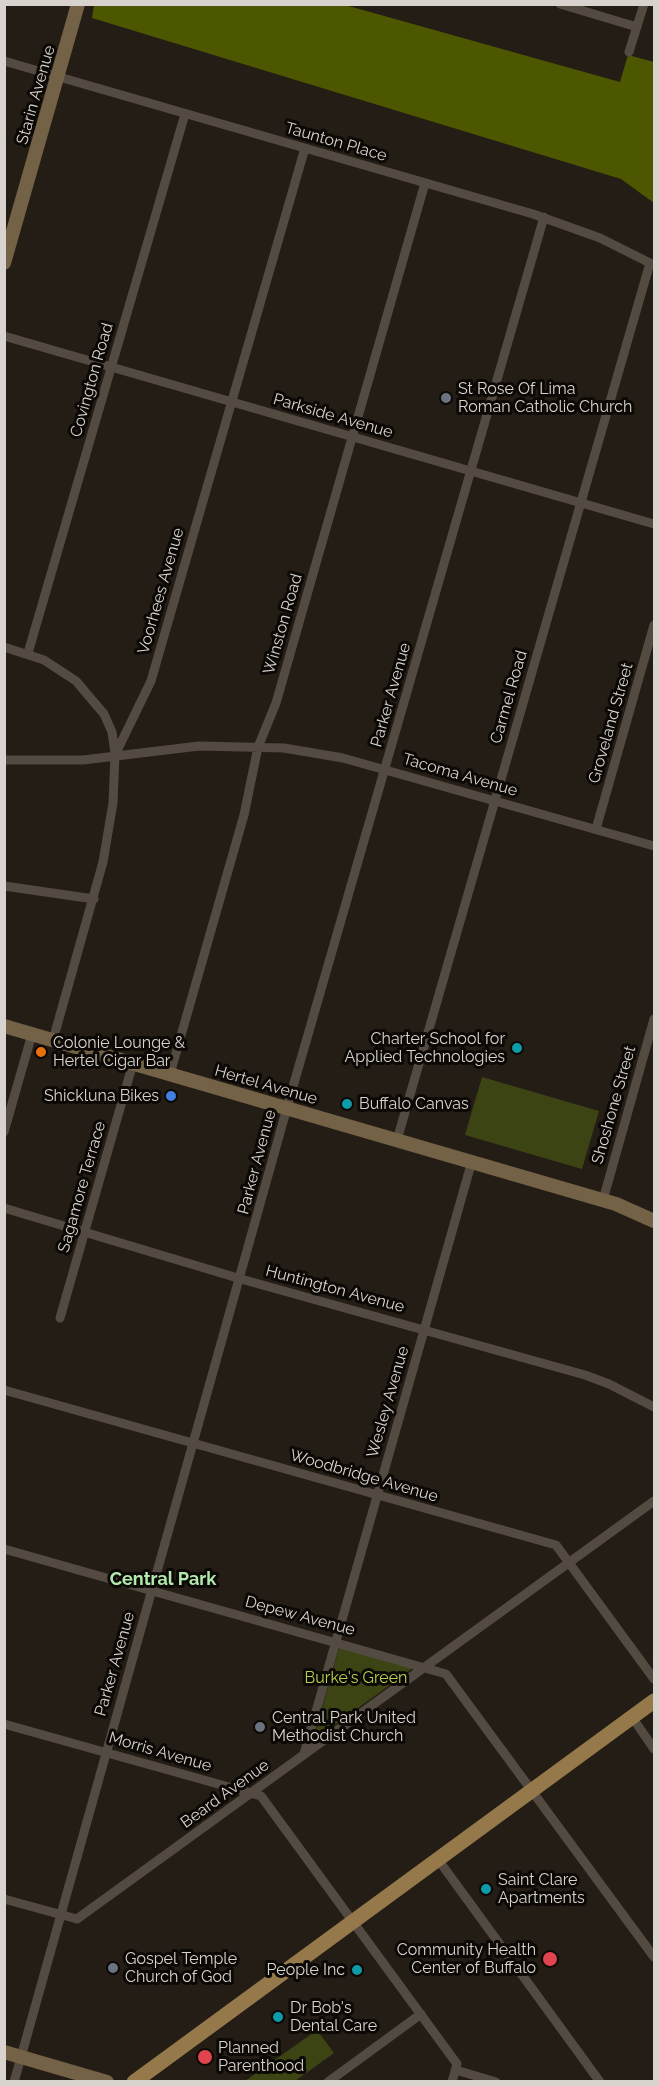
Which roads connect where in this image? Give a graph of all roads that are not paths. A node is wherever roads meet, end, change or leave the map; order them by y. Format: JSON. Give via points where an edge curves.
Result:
{"nodes":[{"id":1,"x":78,"y":4,"type":"edge"},
{"id":2,"x":560,"y":4,"type":"edge"},
{"id":3,"x":643,"y":5,"type":"edge"},
{"id":4,"x":654,"y":10,"type":"edge"},
{"id":5,"x":637,"y":27,"type":"junction"},
{"id":6,"x":629,"y":51,"type":"dead end"},
{"id":7,"x":4,"y":61,"type":"edge"},
{"id":8,"x":58,"y":76,"type":"junction"},
{"id":9,"x":185,"y":114,"type":"junction"},
{"id":10,"x":305,"y":148,"type":"junction"},
{"id":11,"x":425,"y":183,"type":"junction"},
{"id":12,"x":544,"y":217,"type":"junction"},
{"id":13,"x":4,"y":263,"type":"edge"},
{"id":14,"x":652,"y":264,"type":"edge"},
{"id":15,"x":4,"y":336,"type":"edge"},
{"id":16,"x":111,"y":368,"type":"junction"},
{"id":17,"x":232,"y":402,"type":"junction"},
{"id":18,"x":352,"y":437,"type":"junction"},
{"id":19,"x":470,"y":471,"type":"junction"},
{"id":20,"x":581,"y":503,"type":"junction"},
{"id":21,"x":654,"y":524,"type":"edge"},
{"id":22,"x":654,"y":625,"type":"edge"},
{"id":23,"x":4,"y":647,"type":"edge"},
{"id":24,"x":28,"y":654,"type":"junction"},
{"id":25,"x":258,"y":747,"type":"junction"},
{"id":26,"x":115,"y":755,"type":"junction"},
{"id":27,"x":4,"y":760,"type":"edge"},
{"id":28,"x":385,"y":770,"type":"junction"},
{"id":29,"x":495,"y":801,"type":"junction"},
{"id":30,"x":596,"y":829,"type":"junction"},
{"id":31,"x":654,"y":846,"type":"edge"},
{"id":32,"x":4,"y":886,"type":"edge"},
{"id":33,"x":94,"y":899,"type":"junction"},
{"id":34,"x":654,"y":1018,"type":"edge"},
{"id":35,"x":4,"y":1026,"type":"edge"},
{"id":36,"x":32,"y":1034,"type":"junction"},
{"id":37,"x":53,"y":1040,"type":"junction"},
{"id":38,"x":133,"y":1063,"type":"junction"},
{"id":39,"x":170,"y":1074,"type":"junction"},
{"id":40,"x":287,"y":1108,"type":"junction"},
{"id":41,"x":6,"y":1120,"type":"edge"},
{"id":42,"x":4,"y":1132,"type":"edge"},
{"id":43,"x":397,"y":1140,"type":"junction"},
{"id":44,"x":471,"y":1161,"type":"junction"},
{"id":45,"x":603,"y":1200,"type":"junction"},
{"id":46,"x":4,"y":1208,"type":"edge"},
{"id":47,"x":654,"y":1221,"type":"edge"},
{"id":48,"x":84,"y":1232,"type":"junction"},
{"id":49,"x":241,"y":1279,"type":"junction"},
{"id":50,"x":60,"y":1318,"type":"dead end"},
{"id":51,"x":424,"y":1329,"type":"junction"},
{"id":52,"x":4,"y":1390,"type":"edge"},
{"id":53,"x":654,"y":1407,"type":"edge"},
{"id":54,"x":194,"y":1443,"type":"junction"},
{"id":55,"x":377,"y":1495,"type":"junction"},
{"id":56,"x":654,"y":1501,"type":"edge"},
{"id":57,"x":4,"y":1550,"type":"edge"},
{"id":58,"x":569,"y":1562,"type":"junction"},
{"id":59,"x":152,"y":1591,"type":"junction"},
{"id":60,"x":336,"y":1642,"type":"junction"},
{"id":61,"x":425,"y":1666,"type":"junction"},
{"id":62,"x":654,"y":1679,"type":"edge"},
{"id":63,"x":654,"y":1701,"type":"edge"},
{"id":64,"x":632,"y":1717,"type":"junction"},
{"id":65,"x":4,"y":1724,"type":"edge"},
{"id":66,"x":654,"y":1749,"type":"edge"},
{"id":67,"x":106,"y":1752,"type":"junction"},
{"id":68,"x":304,"y":1754,"type":"junction"},
{"id":69,"x":533,"y":1790,"type":"junction"},
{"id":70,"x":250,"y":1793,"type":"junction"},
{"id":71,"x":437,"y":1858,"type":"junction"},
{"id":72,"x":4,"y":1899,"type":"edge"},
{"id":73,"x":60,"y":1915,"type":"junction"},
{"id":74,"x":353,"y":1921,"type":"junction"},
{"id":75,"x":654,"y":1957,"type":"edge"},
{"id":76,"x":421,"y":2014,"type":"junction"},
{"id":77,"x":4,"y":2052,"type":"edge"},
{"id":78,"x":20,"y":2056,"type":"junction"},
{"id":79,"x":456,"y":2070,"type":"junction"},
{"id":80,"x":14,"y":2082,"type":"edge"},
{"id":81,"x":107,"y":2082,"type":"edge"},
{"id":82,"x":134,"y":2082,"type":"edge"},
{"id":83,"x":328,"y":2082,"type":"edge"},
{"id":84,"x":452,"y":2082,"type":"edge"},
{"id":85,"x":496,"y":2082,"type":"edge"},
{"id":86,"x":600,"y":2082,"type":"edge"}],
"edges":[{"from":1,"to":8,"type":"street","name":"Starin Avenue"},
{"from":2,"to":5,"type":"street"},
{"from":3,"to":4,"type":"street"},
{"from":3,"to":5,"type":"street"},
{"from":5,"to":6,"type":"street"},
{"from":7,"to":8,"type":"street","name":"Taunton Place"},
{"from":8,"to":9,"type":"street","name":"Taunton Place"},
{"from":8,"to":13,"type":"street","name":"Starin Avenue"},
{"from":9,"to":10,"type":"street","name":"Taunton Place"},
{"from":9,"to":16,"type":"street","name":"Covington Road"},
{"from":10,"to":11,"type":"street","name":"Taunton Place"},
{"from":10,"to":17,"type":"street","name":"Voorhees Avenue"},
{"from":11,"to":12,"type":"street","name":"Taunton Place"},
{"from":11,"to":18,"type":"street","name":"Winston Road"},
{"from":12,"to":14,"type":"street","name":"Taunton Place","via":[[595,235]]},
{"from":12,"to":19,"type":"street","name":"Parker Avenue"},
{"from":14,"to":20,"type":"street","name":"Carmel Road"},
{"from":15,"to":16,"type":"street","name":"Parkside Avenue"},
{"from":16,"to":17,"type":"street","name":"Parkside Avenue"},
{"from":16,"to":24,"type":"street","name":"Covington Road"},
{"from":17,"to":18,"type":"street","name":"Parkside Avenue"},
{"from":17,"to":26,"type":"street","name":"Voorhees Avenue","via":[[151,681]]},
{"from":18,"to":19,"type":"street","name":"Parkside Avenue"},
{"from":18,"to":25,"type":"street","name":"Winston Road","via":[[276,703]]},
{"from":19,"to":20,"type":"street","name":"Parkside Avenue"},
{"from":19,"to":28,"type":"street","name":"Parker Avenue"},
{"from":20,"to":21,"type":"street","name":"Parkside Avenue"},
{"from":20,"to":29,"type":"street","name":"Carmel Road"},
{"from":22,"to":30,"type":"street","name":"Groveland Street"},
{"from":23,"to":24,"type":"street"},
{"from":24,"to":26,"type":"street","via":[[59,668],[89,693],[112,732]]},
{"from":25,"to":26,"type":"street","name":"Tacoma Avenue","via":[[199,746]]},
{"from":25,"to":28,"type":"street","name":"Tacoma Avenue","via":[[324,754]]},
{"from":25,"to":39,"type":"street","name":"Winston Road","via":[[244,815]]},
{"from":26,"to":27,"type":"street","name":"Tacoma Avenue","via":[[76,760]]},
{"from":26,"to":33,"type":"street","name":"Voorhees Avenue","via":[[112,811]]},
{"from":28,"to":29,"type":"street","name":"Tacoma Avenue"},
{"from":28,"to":40,"type":"street","name":"Parker Avenue"},
{"from":29,"to":30,"type":"street","name":"Tacoma Avenue"},
{"from":29,"to":43,"type":"street","name":"Carmel Road"},
{"from":30,"to":31,"type":"street","name":"Tacoma Avenue"},
{"from":32,"to":33,"type":"street"},
{"from":33,"to":37,"type":"street","name":"Voorhees Avenue"},
{"from":34,"to":45,"type":"street","name":"Shoshone Street"},
{"from":35,"to":36,"type":"street","name":"Hertel Avenue"},
{"from":36,"to":37,"type":"street","name":"Hertel Avenue"},
{"from":36,"to":41,"type":"street"},
{"from":37,"to":38,"type":"street","name":"Hertel Avenue"},
{"from":38,"to":39,"type":"street","name":"Hertel Avenue"},
{"from":38,"to":48,"type":"street","name":"Sagamore Terrace"},
{"from":39,"to":40,"type":"street","name":"Hertel Avenue"},
{"from":40,"to":43,"type":"street","name":"Hertel Avenue"},
{"from":40,"to":49,"type":"street","name":"Parker Avenue"},
{"from":41,"to":42,"type":"street"},
{"from":43,"to":44,"type":"street","name":"Hertel Avenue"},
{"from":44,"to":45,"type":"street","name":"Hertel Avenue"},
{"from":44,"to":51,"type":"street","name":"Wesley Avenue"},
{"from":45,"to":47,"type":"street","name":"Hertel Avenue"},
{"from":46,"to":48,"type":"street","name":"Huntington Avenue"},
{"from":48,"to":49,"type":"street","name":"Huntington Avenue"},
{"from":48,"to":50,"type":"street","name":"Sagamore Terrace"},
{"from":49,"to":51,"type":"street","name":"Huntington Avenue"},
{"from":49,"to":54,"type":"street","name":"Parker Avenue"},
{"from":51,"to":53,"type":"street","name":"Huntington Avenue","via":[[593,1378]]},
{"from":51,"to":55,"type":"street","name":"Wesley Avenue"},
{"from":52,"to":54,"type":"street","name":"Woodbridge Avenue"},
{"from":54,"to":55,"type":"street","name":"Woodbridge Avenue"},
{"from":54,"to":59,"type":"street","name":"Parker Avenue"},
{"from":55,"to":58,"type":"street","name":"Woodbridge Avenue","via":[[556,1545]]},
{"from":55,"to":60,"type":"street","name":"Wesley Avenue"},
{"from":56,"to":58,"type":"street","name":"Beard Avenue"},
{"from":57,"to":59,"type":"street","name":"Depew Avenue"},
{"from":58,"to":61,"type":"street","name":"Beard Avenue"},
{"from":58,"to":62,"type":"street","name":"Woodbridge Avenue"},
{"from":59,"to":60,"type":"street","name":"Depew Avenue"},
{"from":59,"to":67,"type":"street","name":"Parker Avenue"},
{"from":60,"to":61,"type":"street","name":"Depew Avenue"},
{"from":60,"to":68,"type":"street","name":"Wesley Avenue"},
{"from":61,"to":68,"type":"street","name":"Beard Avenue"},
{"from":61,"to":69,"type":"street","name":"Depew Avenue","via":[[450,1677]]},
{"from":63,"to":64,"type":"main road"},
{"from":64,"to":66,"type":"street"},
{"from":64,"to":69,"type":"main road"},
{"from":65,"to":67,"type":"street","name":"Morris Avenue"},
{"from":67,"to":70,"type":"street","name":"Morris Avenue"},
{"from":67,"to":73,"type":"street","name":"Parker Avenue"},
{"from":68,"to":70,"type":"street","name":"Beard Avenue"},
{"from":69,"to":71,"type":"main road"},
{"from":69,"to":75,"type":"street","name":"Depew Avenue"},
{"from":70,"to":73,"type":"street","name":"Beard Avenue","via":[[77,1919]]},
{"from":70,"to":74,"type":"street","name":"Morris Avenue","via":[[261,1796]]},
{"from":71,"to":74,"type":"main road"},
{"from":71,"to":86,"type":"street"},
{"from":72,"to":73,"type":"street","name":"Beard Avenue"},
{"from":73,"to":78,"type":"street","name":"Parker Avenue"},
{"from":74,"to":76,"type":"street","name":"Morris Avenue"},
{"from":74,"to":82,"type":"main road"},
{"from":76,"to":79,"type":"street","name":"Morris Avenue","via":[[457,2064]]},
{"from":76,"to":83,"type":"street"},
{"from":77,"to":78,"type":"street"},
{"from":78,"to":80,"type":"street","name":"Parker Avenue"},
{"from":78,"to":81,"type":"street"},
{"from":79,"to":84,"type":"street"},
{"from":79,"to":85,"type":"street"}]}
